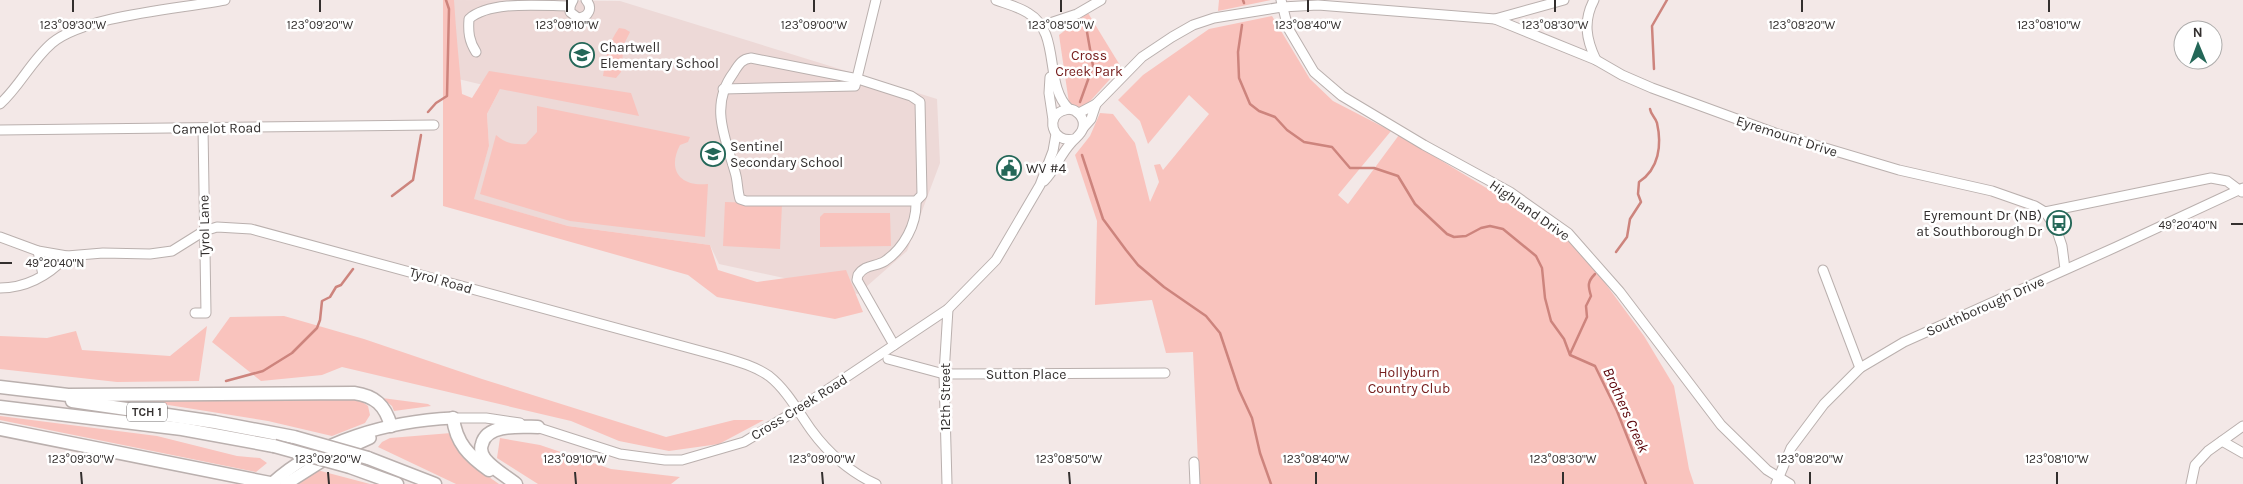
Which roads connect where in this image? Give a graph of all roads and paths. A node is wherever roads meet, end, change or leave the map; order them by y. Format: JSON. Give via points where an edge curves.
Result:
{"nodes":[{"id":1,"x":226,"y":0,"type":"edge"},
{"id":2,"x":586,"y":0,"type":"edge"},
{"id":3,"x":876,"y":0,"type":"edge"},
{"id":4,"x":996,"y":0,"type":"edge"},
{"id":5,"x":1101,"y":0,"type":"edge"},
{"id":6,"x":1564,"y":0,"type":"edge"},
{"id":7,"x":1594,"y":0,"type":"edge"},
{"id":8,"x":571,"y":3,"type":"edge"},
{"id":9,"x":1282,"y":3,"type":"edge"},
{"id":10,"x":1495,"y":19,"type":"junction"},
{"id":11,"x":1041,"y":26,"type":"junction"},
{"id":12,"x":476,"y":52,"type":"dead end"},
{"id":13,"x":1596,"y":60,"type":"junction"},
{"id":14,"x":1052,"y":64,"type":"junction"},
{"id":15,"x":858,"y":79,"type":"junction"},
{"id":16,"x":724,"y":89,"type":"junction"},
{"id":17,"x":0,"y":104,"type":"edge"},
{"id":18,"x":1096,"y":104,"type":"junction"},
{"id":19,"x":1070,"y":109,"type":"junction"},
{"id":20,"x":1079,"y":114,"type":"junction"},
{"id":21,"x":1053,"y":120,"type":"junction"},
{"id":22,"x":434,"y":125,"type":"dead end"},
{"id":23,"x":203,"y":128,"type":"junction"},
{"id":24,"x":1083,"y":128,"type":"junction"},
{"id":25,"x":0,"y":130,"type":"edge"},
{"id":26,"x":1056,"y":134,"type":"junction"},
{"id":27,"x":1074,"y":139,"type":"junction"},
{"id":28,"x":1040,"y":185,"type":"junction"},
{"id":29,"x":2242,"y":190,"type":"edge"},
{"id":30,"x":916,"y":201,"type":"junction"},
{"id":31,"x":2044,"y":212,"type":"junction"},
{"id":32,"x":204,"y":232,"type":"junction"},
{"id":33,"x":0,"y":237,"type":"edge"},
{"id":34,"x":38,"y":251,"type":"junction"},
{"id":35,"x":67,"y":256,"type":"junction"},
{"id":36,"x":2065,"y":269,"type":"junction"},
{"id":37,"x":1823,"y":270,"type":"dead end"},
{"id":38,"x":43,"y":274,"type":"junction"},
{"id":39,"x":0,"y":288,"type":"edge"},
{"id":40,"x":948,"y":309,"type":"junction"},
{"id":41,"x":195,"y":313,"type":"dead end"},
{"id":42,"x":894,"y":345,"type":"junction"},
{"id":43,"x":888,"y":359,"type":"dead end"},
{"id":44,"x":1860,"y":368,"type":"junction"},
{"id":45,"x":1166,"y":373,"type":"dead end"},
{"id":46,"x":944,"y":374,"type":"junction"},
{"id":47,"x":0,"y":389,"type":"edge"},
{"id":48,"x":0,"y":407,"type":"edge"},
{"id":49,"x":797,"y":410,"type":"junction"},
{"id":50,"x":453,"y":418,"type":"junction"},
{"id":51,"x":391,"y":426,"type":"junction"},
{"id":52,"x":2243,"y":426,"type":"edge"},
{"id":53,"x":538,"y":427,"type":"junction"},
{"id":54,"x":0,"y":429,"type":"edge"},
{"id":55,"x":2222,"y":441,"type":"junction"},
{"id":56,"x":2243,"y":453,"type":"edge"},
{"id":57,"x":144,"y":458,"type":"junction"},
{"id":58,"x":1194,"y":462,"type":"dead end"},
{"id":59,"x":1777,"y":481,"type":"edge"},
{"id":60,"x":273,"y":483,"type":"edge"},
{"id":61,"x":233,"y":484,"type":"edge"},
{"id":62,"x":286,"y":484,"type":"edge"},
{"id":63,"x":397,"y":484,"type":"edge"},
{"id":64,"x":435,"y":484,"type":"edge"},
{"id":65,"x":514,"y":484,"type":"edge"},
{"id":66,"x":876,"y":484,"type":"edge"},
{"id":67,"x":947,"y":484,"type":"edge"},
{"id":68,"x":1195,"y":484,"type":"edge"},
{"id":69,"x":1790,"y":484,"type":"edge"},
{"id":70,"x":2191,"y":484,"type":"edge"}],
"edges":[{"from":1,"to":17,"type":"street","via":[[106,21],[72,31],[46,49]]},
{"from":2,"to":8,"type":"street","via":[[590,5],[589,11],[582,18],[572,15]]},
{"from":3,"to":15,"type":"street"},
{"from":4,"to":11,"type":"street","via":[[1029,13]]},
{"from":5,"to":11,"type":"street","via":[[1077,14]]},
{"from":6,"to":10,"type":"street"},
{"from":7,"to":13,"type":"street","via":[[1586,27]]},
{"from":8,"to":12,"type":"street","via":[[508,7],[474,14],[469,19],[468,30],[470,43]]},
{"from":9,"to":10,"type":"street"},
{"from":9,"to":18,"type":"street","via":[[1193,25],[1142,57]]},
{"from":9,"to":59,"type":"street","name":"Highland Drive","via":[[1288,28],[1305,60],[1342,96],[1510,192],[1568,233],[1620,292],[1722,425]]},
{"from":10,"to":13,"type":"street"},
{"from":11,"to":14,"type":"street","via":[[1051,49]]},
{"from":13,"to":31,"type":"street","name":"Eyremount Drive","via":[[1652,88],[1766,130],[1899,170],[2016,198]]},
{"from":14,"to":19,"type":"street","via":[[1060,100]]},
{"from":14,"to":21,"type":"street","via":[[1049,93]]},
{"from":15,"to":16,"type":"street","via":[[852,87]]},
{"from":15,"to":16,"type":"street","via":[[751,58],[740,63]]},
{"from":15,"to":30,"type":"street","via":[[920,102],[922,195]]},
{"from":16,"to":30,"type":"street","via":[[722,134],[736,174],[740,198],[746,202]]},
{"from":18,"to":20,"type":"street"},
{"from":18,"to":24,"type":"street"},
{"from":19,"to":20,"type":"street"},
{"from":19,"to":21,"type":"street","via":[[1060,112]]},
{"from":20,"to":24,"type":"street"},
{"from":21,"to":26,"type":"street"},
{"from":22,"to":23,"type":"street","name":"Camelot Road"},
{"from":23,"to":25,"type":"street","name":"Camelot Road"},
{"from":23,"to":32,"type":"street","name":"Tyrol Lane"},
{"from":24,"to":27,"type":"street"},
{"from":26,"to":27,"type":"street","via":[[1064,140]]},
{"from":26,"to":28,"type":"street","name":"Cross Creek Road"},
{"from":27,"to":28,"type":"street","name":"Cross Creek Road"},
{"from":28,"to":40,"type":"street","name":"Cross Creek Road","via":[[996,260]]},
{"from":29,"to":31,"type":"street","via":[[2227,181],[2211,178]]},
{"from":29,"to":36,"type":"street","name":"Southborough Drive"},
{"from":30,"to":42,"type":"street","via":[[915,221],[900,245],[884,262],[870,265],[858,275],[857,280]]},
{"from":31,"to":36,"type":"street","via":[[2056,228]]},
{"from":32,"to":35,"type":"street","name":"Tyrol Road","via":[[179,248],[164,253],[103,252]]},
{"from":32,"to":41,"type":"street","name":"Tyrol Lane","via":[[206,313]]},
{"from":32,"to":49,"type":"street","name":"Tyrol Road","via":[[217,227],[263,232],[720,356],[753,367],[770,377]]},
{"from":33,"to":34,"type":"street","name":"Tyrol Road"},
{"from":34,"to":35,"type":"street","name":"Tyrol Road"},
{"from":34,"to":38,"type":"street"},
{"from":35,"to":38,"type":"street"},
{"from":36,"to":44,"type":"street","name":"Southborough Drive","via":[[1904,342]]},
{"from":37,"to":44,"type":"street"},
{"from":38,"to":39,"type":"street","via":[[25,285]]},
{"from":40,"to":42,"type":"street","name":"Cross Creek Road"},
{"from":40,"to":46,"type":"street","name":"12th Street"},
{"from":42,"to":49,"type":"street","name":"Cross Creek Road"},
{"from":43,"to":46,"type":"street","name":"Sutton Place"},
{"from":44,"to":59,"type":"street","name":"Southborough Drive","via":[[1824,404],[1791,448]]},
{"from":45,"to":46,"type":"street","name":"Sutton Place"},
{"from":46,"to":67,"type":"street","name":"12th Street"},
{"from":47,"to":51,"type":"highway","via":[[68,395],[354,393],[380,403]]},
{"from":47,"to":64,"type":"highway","number":"TCH 1","bridge":true,"via":[[294,437],[368,458]]},
{"from":48,"to":63,"type":"highway","number":"TCH 1","bridge":true,"via":[[182,429],[274,446]]},
{"from":49,"to":53,"type":"street","name":"Cross Creek Road","via":[[744,442],[682,460],[620,454]]},
{"from":49,"to":66,"type":"street","name":"Tyrol Road","via":[[835,457]]},
{"from":50,"to":51,"type":"main road"},
{"from":50,"to":53,"type":"street","name":"Cross Creek Road","via":[[486,418]]},
{"from":50,"to":65,"type":"highway","via":[[457,436],[466,452]]},
{"from":51,"to":60,"type":"main road","via":[[361,434],[316,453]]},
{"from":51,"to":62,"type":"main road","via":[[330,456]]},
{"from":52,"to":55,"type":"street"},
{"from":53,"to":65,"type":"highway","via":[[510,427],[484,437],[481,449],[486,460]]},
{"from":54,"to":57,"type":"highway"},
{"from":55,"to":56,"type":"street"},
{"from":55,"to":70,"type":"street","via":[[2208,450],[2195,465]]},
{"from":57,"to":60,"type":"highway"},
{"from":57,"to":61,"type":"highway"},
{"from":58,"to":68,"type":"street"},
{"from":59,"to":69,"type":"street","name":"Highland Drive"}]}
